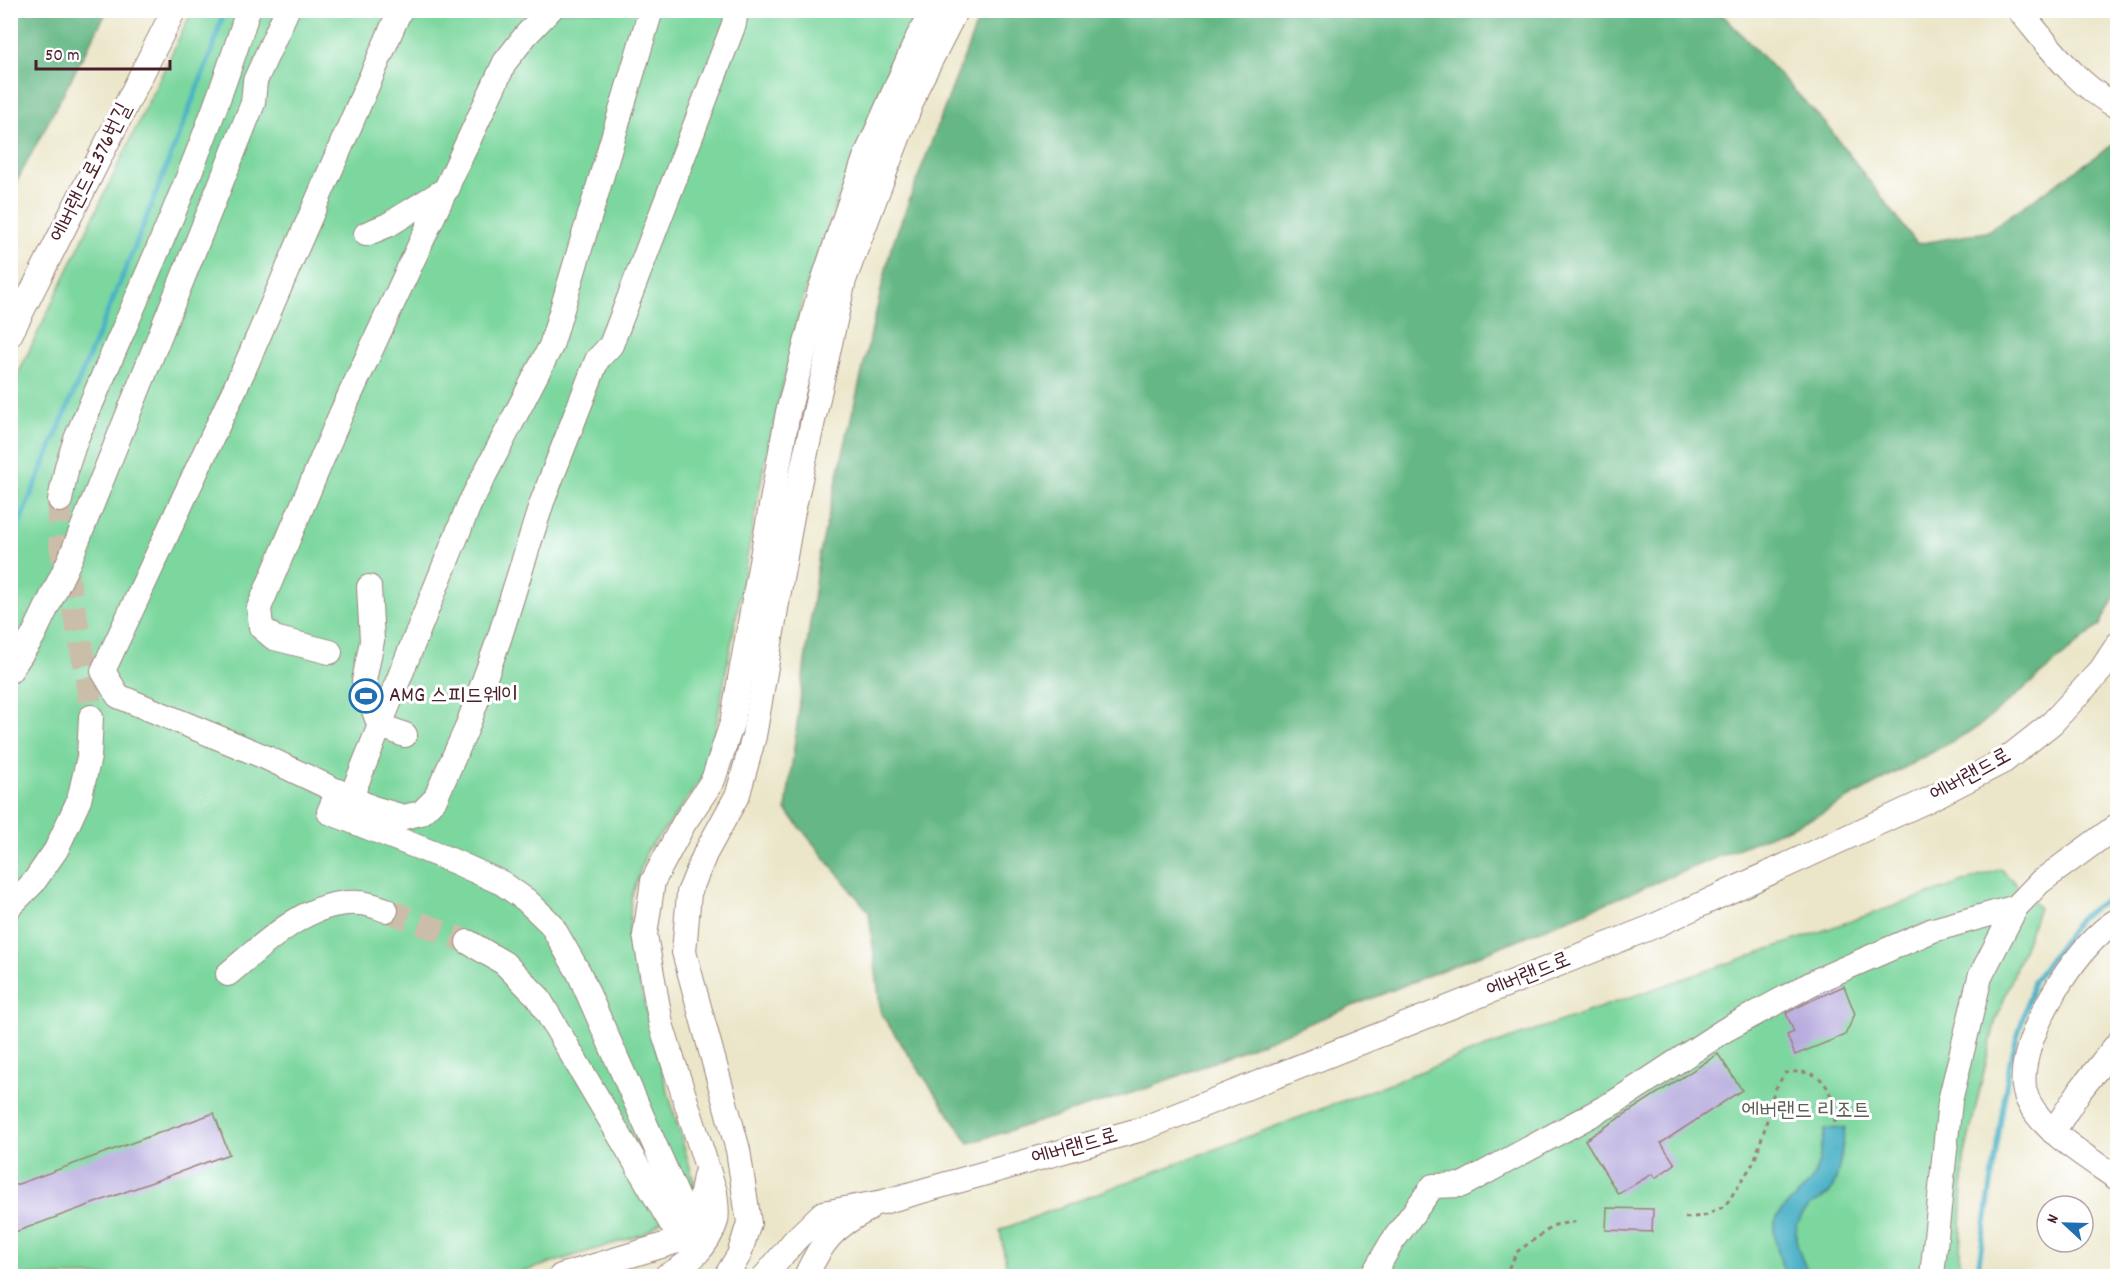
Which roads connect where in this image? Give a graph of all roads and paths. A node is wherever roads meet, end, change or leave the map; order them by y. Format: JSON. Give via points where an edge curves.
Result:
{"nodes":[{"id":1,"x":174,"y":10,"type":"edge"},
{"id":2,"x":248,"y":10,"type":"edge"},
{"id":3,"x":287,"y":10,"type":"edge"},
{"id":4,"x":400,"y":10,"type":"edge"},
{"id":5,"x":550,"y":10,"type":"edge"},
{"id":6,"x":651,"y":10,"type":"edge"},
{"id":7,"x":736,"y":10,"type":"edge"},
{"id":8,"x":933,"y":10,"type":"edge"},
{"id":9,"x":956,"y":10,"type":"edge"},
{"id":10,"x":2019,"y":10,"type":"edge"},
{"id":11,"x":2118,"y":106,"type":"edge"},
{"id":12,"x":202,"y":141,"type":"junction"},
{"id":13,"x":234,"y":151,"type":"junction"},
{"id":14,"x":448,"y":188,"type":"junction"},
{"id":15,"x":366,"y":234,"type":"dead end"},
{"id":16,"x":10,"y":335,"type":"edge"},
{"id":17,"x":60,"y":500,"type":"tunnel mouth"},
{"id":18,"x":369,"y":587,"type":"dead end"},
{"id":19,"x":2118,"y":644,"type":"edge"},
{"id":20,"x":330,"y":652,"type":"dead end"},
{"id":21,"x":10,"y":671,"type":"edge"},
{"id":22,"x":91,"y":717,"type":"tunnel mouth"},
{"id":23,"x":379,"y":725,"type":"junction"},
{"id":24,"x":405,"y":735,"type":"dead end"},
{"id":25,"x":344,"y":794,"type":"junction"},
{"id":26,"x":2118,"y":825,"type":"edge"},
{"id":27,"x":10,"y":906,"type":"edge"},
{"id":28,"x":2016,"y":907,"type":"junction"},
{"id":29,"x":386,"y":910,"type":"tunnel mouth"},
{"id":30,"x":2118,"y":920,"type":"edge"},
{"id":31,"x":468,"y":942,"type":"tunnel mouth"},
{"id":32,"x":228,"y":974,"type":"dead end"},
{"id":33,"x":2118,"y":1043,"type":"edge"},
{"id":34,"x":1835,"y":1124,"type":"dead end"},
{"id":35,"x":2053,"y":1132,"type":"junction"},
{"id":36,"x":706,"y":1168,"type":"junction"},
{"id":37,"x":2118,"y":1179,"type":"edge"},
{"id":38,"x":883,"y":1202,"type":"junction"},
{"id":39,"x":1685,"y":1218,"type":"dead end"},
{"id":40,"x":1578,"y":1221,"type":"dead end"},
{"id":41,"x":681,"y":1240,"type":"junction"},
{"id":42,"x":823,"y":1268,"type":"edge"},
{"id":43,"x":561,"y":1276,"type":"edge"},
{"id":44,"x":666,"y":1276,"type":"edge"},
{"id":45,"x":726,"y":1276,"type":"edge"},
{"id":46,"x":765,"y":1276,"type":"edge"},
{"id":47,"x":807,"y":1276,"type":"edge"},
{"id":48,"x":1372,"y":1276,"type":"edge"},
{"id":49,"x":1504,"y":1276,"type":"edge"},
{"id":50,"x":1575,"y":1276,"type":"edge"},
{"id":51,"x":1581,"y":1276,"type":"edge"},
{"id":52,"x":1932,"y":1276,"type":"edge"}],
"edges":[{"from":1,"to":16,"type":"street","name":"에버랜드로376번길"},
{"from":2,"to":12,"type":"street"},
{"from":3,"to":13,"type":"street","via":[[255,81],[253,103]]},
{"from":4,"to":25,"type":"street","via":[[245,367],[103,670],[118,696]]},
{"from":5,"to":14,"type":"street","via":[[505,62]]},
{"from":6,"to":23,"type":"street","via":[[551,346],[469,505]]},
{"from":7,"to":25,"type":"street","via":[[734,24],[611,345],[597,360],[546,492],[488,672],[435,799],[421,813],[404,817]]},
{"from":8,"to":36,"type":"street","via":[[865,158],[820,290],[788,412],[732,723],[713,780],[653,880],[645,935],[661,1024]]},
{"from":9,"to":45,"type":"street","via":[[918,85],[844,280],[792,516],[754,736],[738,795],[705,854],[689,893],[684,952],[738,1150],[749,1224],[739,1255]]},
{"from":10,"to":11,"type":"street","via":[[2069,71]]},
{"from":12,"to":13,"type":"street"},
{"from":12,"to":17,"type":"street","via":[[76,439]]},
{"from":13,"to":21,"type":"street","via":[[70,559],[33,636]]},
{"from":14,"to":15,"type":"street"},
{"from":14,"to":20,"type":"street","via":[[340,414],[259,608],[261,627],[274,638]]},
{"from":18,"to":23,"type":"street","via":[[372,641],[364,681]]},
{"from":19,"to":38,"type":"street","name":"에버랜드로","via":[[2101,670],[2052,723],[2004,761],[1652,927],[1142,1129]]},
{"from":22,"to":27,"type":"street","via":[[79,800],[56,850],[33,883]]},
{"from":23,"to":24,"type":"street"},
{"from":23,"to":25,"type":"street"},
{"from":25,"to":41,"type":"street","via":[[329,812],[502,883],[551,924],[579,973],[682,1207]]},
{"from":26,"to":28,"type":"street","via":[[2040,882]]},
{"from":28,"to":48,"type":"street","via":[[1933,930],[1818,980],[1725,1030],[1615,1102],[1462,1185],[1433,1186]]},
{"from":28,"to":52,"type":"street","via":[[1980,977],[1950,1101]]},
{"from":29,"to":32,"type":"street","via":[[360,903],[322,908],[293,921]]},
{"from":30,"to":35,"type":"street","via":[[2080,953],[2034,1033],[2025,1067],[2025,1092]]},
{"from":31,"to":41,"type":"street","via":[[504,963],[538,997]]},
{"from":33,"to":35,"type":"street"},
{"from":34,"to":39,"type":"path","via":[[1831,1092],[1821,1078],[1800,1070],[1785,1073],[1774,1091],[1754,1162],[1725,1206],[1704,1216]]},
{"from":35,"to":37,"type":"street"},
{"from":36,"to":41,"type":"street","via":[[694,1224]]},
{"from":36,"to":44,"type":"street","via":[[715,1192],[717,1219],[704,1247],[678,1271]]},
{"from":38,"to":42,"type":"street"},
{"from":38,"to":46,"type":"street","via":[[823,1213]]},
{"from":38,"to":47,"type":"street","via":[[843,1222],[818,1250]]},
{"from":40,"to":49,"type":"path","via":[[1555,1226],[1518,1251]]},
{"from":41,"to":43,"type":"street"},
{"from":42,"to":47,"type":"street"},
{"from":50,"to":51,"type":"path"}]}
